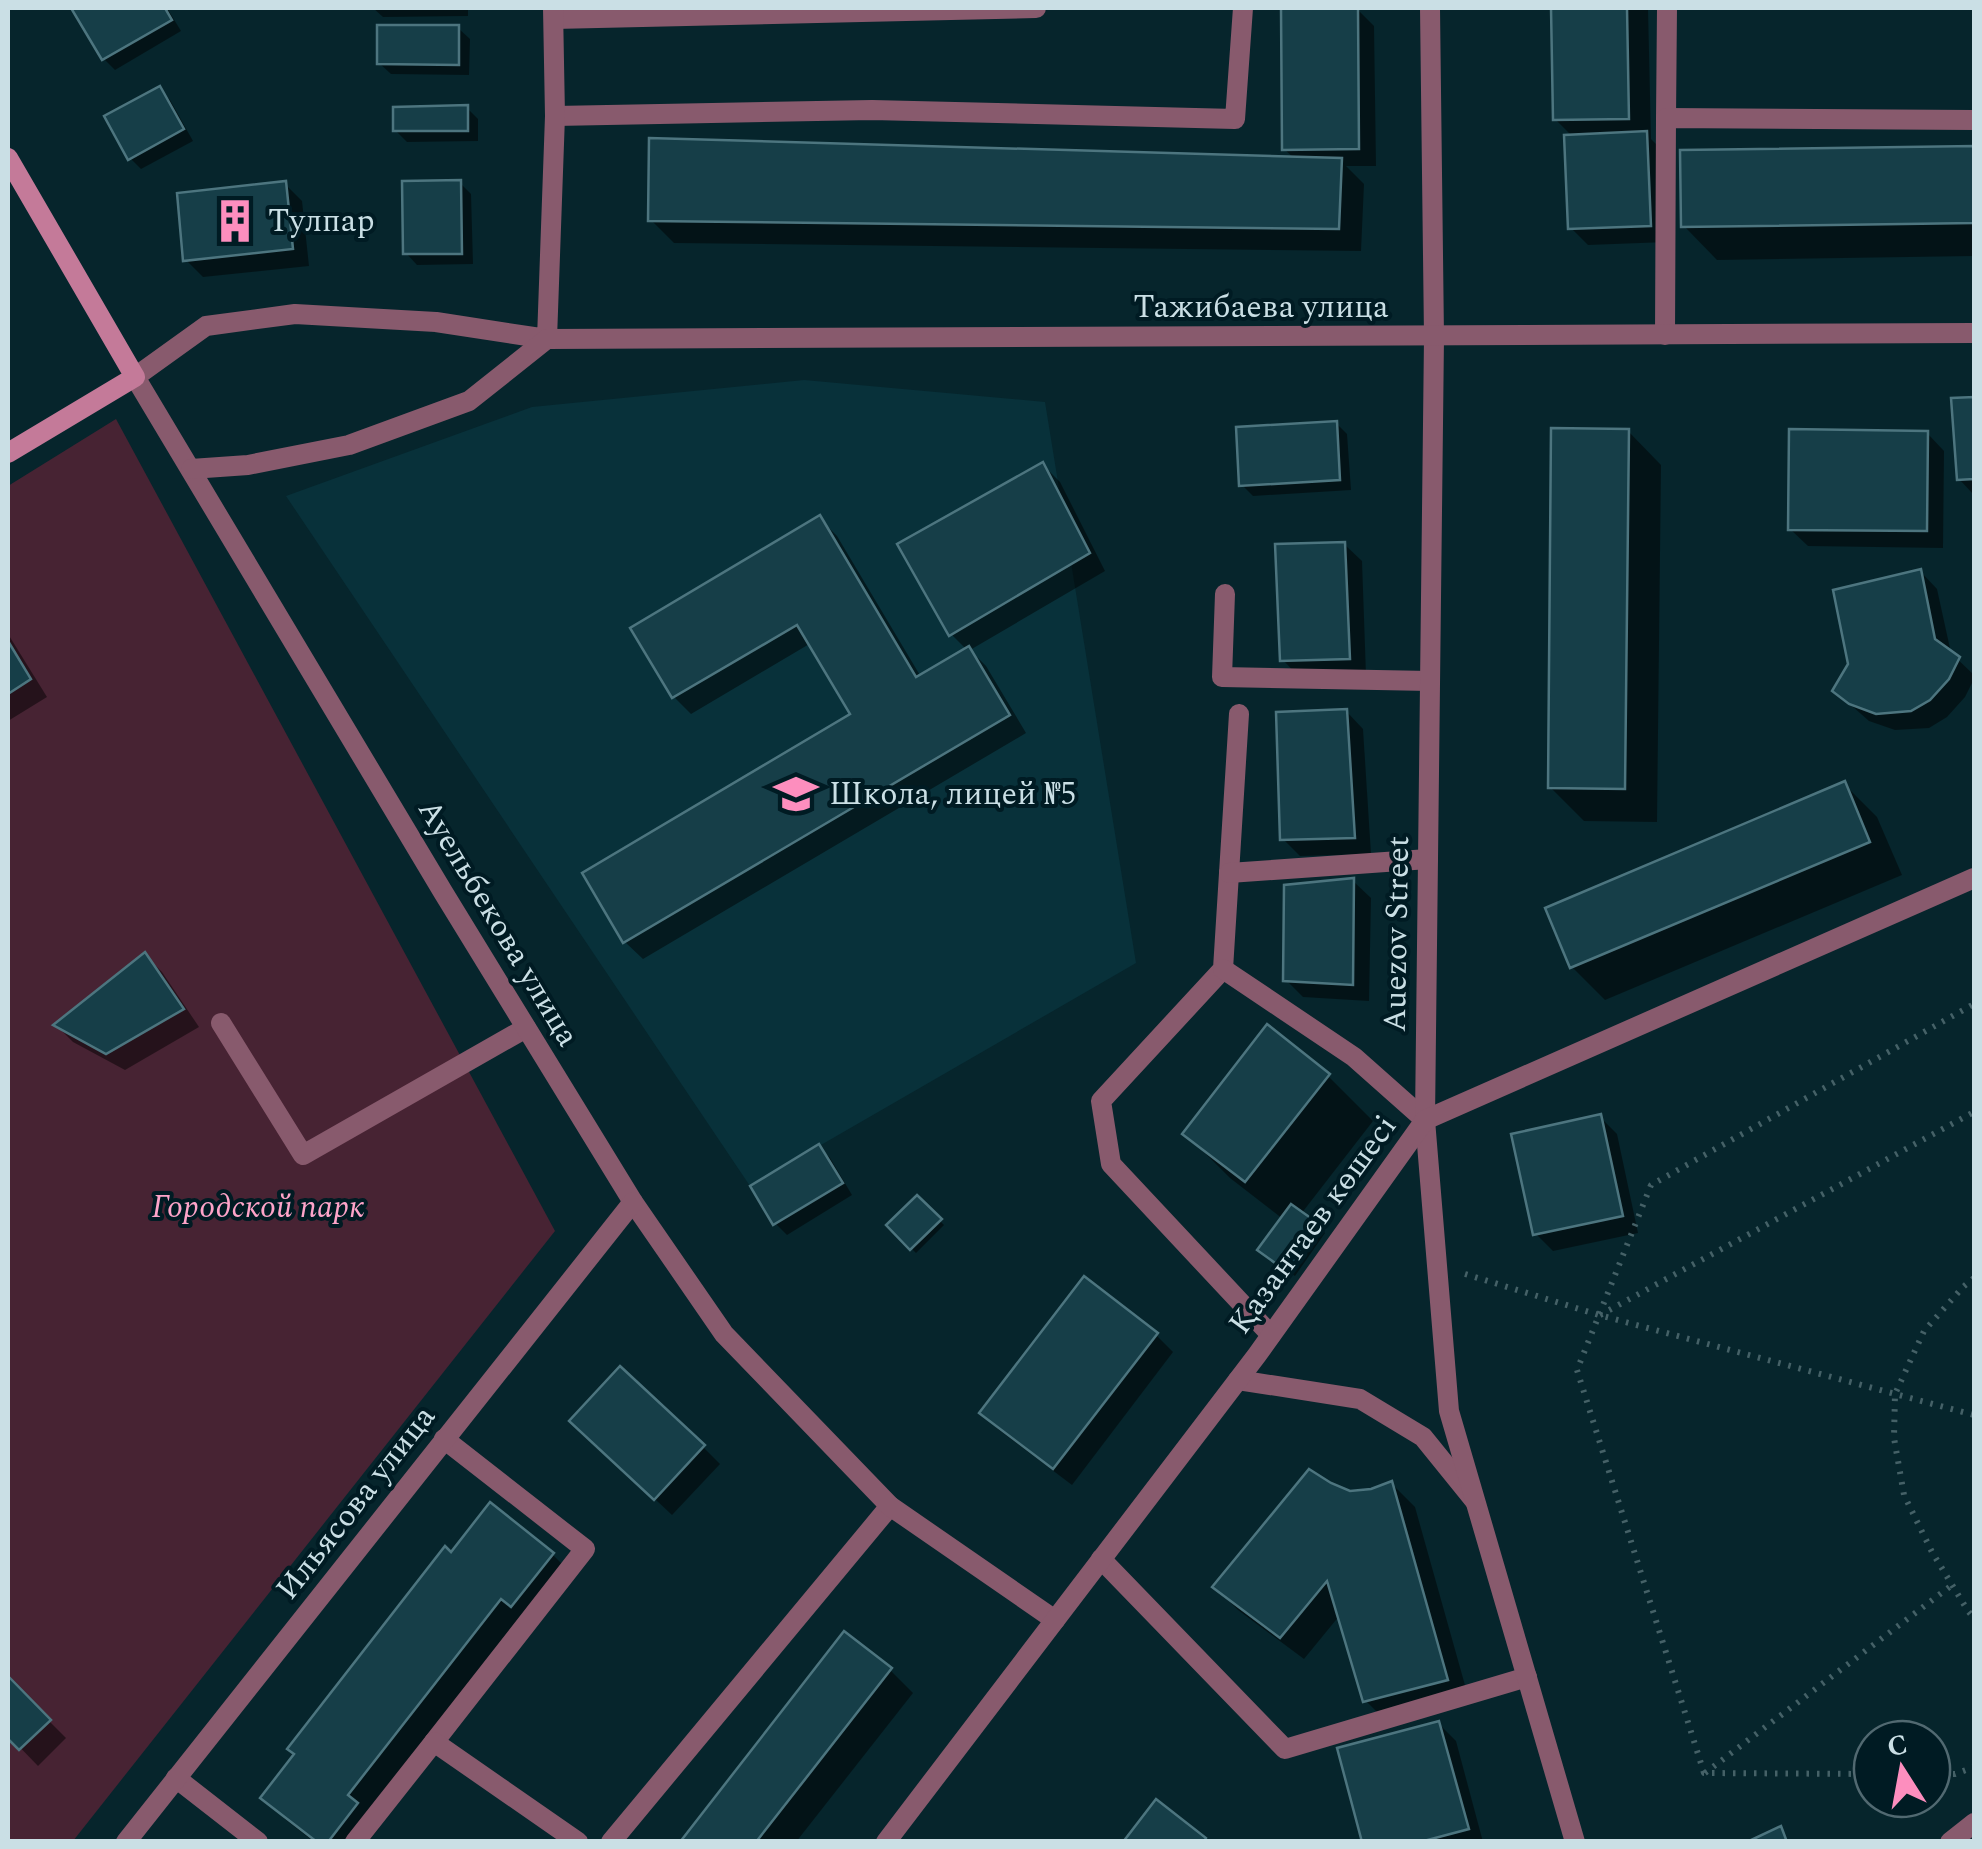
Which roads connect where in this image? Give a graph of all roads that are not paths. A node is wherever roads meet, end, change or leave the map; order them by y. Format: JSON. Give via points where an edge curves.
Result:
{"nodes":[{"id":1,"x":1036,"y":8,"type":"edge"},
{"id":2,"x":1242,"y":8,"type":"edge"},
{"id":3,"x":1430,"y":8,"type":"edge"},
{"id":4,"x":1667,"y":8,"type":"edge"},
{"id":5,"x":553,"y":13,"type":"edge"},
{"id":6,"x":555,"y":116,"type":"junction"},
{"id":7,"x":1666,"y":118,"type":"junction"},
{"id":8,"x":1974,"y":120,"type":"edge"},
{"id":9,"x":8,"y":158,"type":"edge"},
{"id":10,"x":1974,"y":333,"type":"edge"},
{"id":11,"x":1665,"y":335,"type":"junction"},
{"id":12,"x":1434,"y":336,"type":"junction"},
{"id":13,"x":547,"y":340,"type":"junction"},
{"id":14,"x":135,"y":377,"type":"junction"},
{"id":15,"x":8,"y":453,"type":"edge"},
{"id":16,"x":191,"y":469,"type":"junction"},
{"id":17,"x":1226,"y":594,"type":"dead end"},
{"id":18,"x":1430,"y":681,"type":"junction"},
{"id":19,"x":1239,"y":714,"type":"dead end"},
{"id":20,"x":1428,"y":859,"type":"junction"},
{"id":21,"x":1229,"y":873,"type":"junction"},
{"id":22,"x":1974,"y":878,"type":"edge"},
{"id":23,"x":1223,"y":969,"type":"junction"},
{"id":24,"x":222,"y":1023,"type":"dead end"},
{"id":25,"x":526,"y":1028,"type":"junction"},
{"id":26,"x":1425,"y":1120,"type":"junction"},
{"id":27,"x":632,"y":1202,"type":"junction"},
{"id":28,"x":1271,"y":1335,"type":"junction"},
{"id":29,"x":1238,"y":1380,"type":"junction"},
{"id":30,"x":444,"y":1440,"type":"junction"},
{"id":31,"x":1476,"y":1503,"type":"junction"},
{"id":32,"x":890,"y":1506,"type":"junction"},
{"id":33,"x":1101,"y":1559,"type":"junction"},
{"id":34,"x":1055,"y":1620,"type":"junction"},
{"id":35,"x":1527,"y":1677,"type":"junction"},
{"id":36,"x":434,"y":1742,"type":"junction"},
{"id":37,"x":176,"y":1778,"type":"junction"},
{"id":38,"x":1974,"y":1823,"type":"edge"},
{"id":39,"x":126,"y":1842,"type":"edge"},
{"id":40,"x":258,"y":1842,"type":"edge"},
{"id":41,"x":356,"y":1842,"type":"edge"},
{"id":42,"x":578,"y":1842,"type":"edge"},
{"id":43,"x":611,"y":1842,"type":"edge"},
{"id":44,"x":886,"y":1842,"type":"edge"},
{"id":45,"x":1575,"y":1842,"type":"edge"},
{"id":46,"x":1950,"y":1842,"type":"edge"}],
"edges":[{"from":1,"to":5,"type":"street"},
{"from":2,"to":6,"type":"street","via":[[1235,119],[872,110]]},
{"from":3,"to":12,"type":"street","name":"Auezov Street"},
{"from":4,"to":7,"type":"street"},
{"from":5,"to":6,"type":"street"},
{"from":6,"to":13,"type":"street"},
{"from":7,"to":8,"type":"street"},
{"from":7,"to":11,"type":"street"},
{"from":9,"to":14,"type":"street","name":"Ауельбекова улица"},
{"from":10,"to":11,"type":"street","name":"Тажибаева улица"},
{"from":11,"to":12,"type":"street","name":"Тажибаева улица"},
{"from":12,"to":13,"type":"street","name":"Тажибаева улица"},
{"from":12,"to":18,"type":"street","name":"Auezov Street"},
{"from":13,"to":14,"type":"street","name":"Тажибаева улица","via":[[436,322],[295,314],[206,326]]},
{"from":13,"to":16,"type":"street","via":[[469,401],[349,445],[248,466]]},
{"from":14,"to":15,"type":"street","name":"Тажибаева улица"},
{"from":14,"to":16,"type":"street","name":"Ауельбекова улица"},
{"from":16,"to":25,"type":"street","name":"Ауельбекова улица"},
{"from":17,"to":18,"type":"street","via":[[1222,677]]},
{"from":18,"to":20,"type":"street","name":"Auezov Street"},
{"from":19,"to":21,"type":"street"},
{"from":20,"to":21,"type":"street"},
{"from":20,"to":26,"type":"street","name":"Auezov Street"},
{"from":21,"to":23,"type":"street"},
{"from":22,"to":26,"type":"street","name":"Қазантаев көшесі"},
{"from":23,"to":26,"type":"street","via":[[1354,1057]]},
{"from":23,"to":28,"type":"street","via":[[1101,1101],[1111,1164]]},
{"from":24,"to":25,"type":"street","via":[[302,1155]]},
{"from":25,"to":27,"type":"street","name":"Ауельбекова улица"},
{"from":26,"to":28,"type":"street","name":"Қазантаев көшесі"},
{"from":26,"to":31,"type":"street","name":"Auezov Street","via":[[1449,1411]]},
{"from":27,"to":30,"type":"street","name":"Ильясова улица"},
{"from":27,"to":32,"type":"street","name":"Ауельбекова улица","via":[[724,1334]]},
{"from":28,"to":29,"type":"street","name":"Қазантаев көшесі"},
{"from":29,"to":31,"type":"street","via":[[1360,1398],[1423,1437]]},
{"from":29,"to":33,"type":"street","name":"Қазантаев көшесі"},
{"from":30,"to":36,"type":"street","via":[[585,1549]]},
{"from":30,"to":37,"type":"street","name":"Ильясова улица"},
{"from":31,"to":35,"type":"street","name":"Auezov Street"},
{"from":32,"to":34,"type":"street","name":"Ауельбекова улица"},
{"from":32,"to":43,"type":"street"},
{"from":33,"to":34,"type":"street","name":"Қазантаев көшесі"},
{"from":33,"to":35,"type":"street","via":[[1285,1749]]},
{"from":34,"to":44,"type":"street","name":"Қазантаев көшесі"},
{"from":35,"to":45,"type":"street","name":"Auezov Street"},
{"from":36,"to":41,"type":"street"},
{"from":36,"to":42,"type":"street"},
{"from":37,"to":39,"type":"street","name":"Ильясова улица"},
{"from":37,"to":40,"type":"street"},
{"from":38,"to":46,"type":"street"}]}
